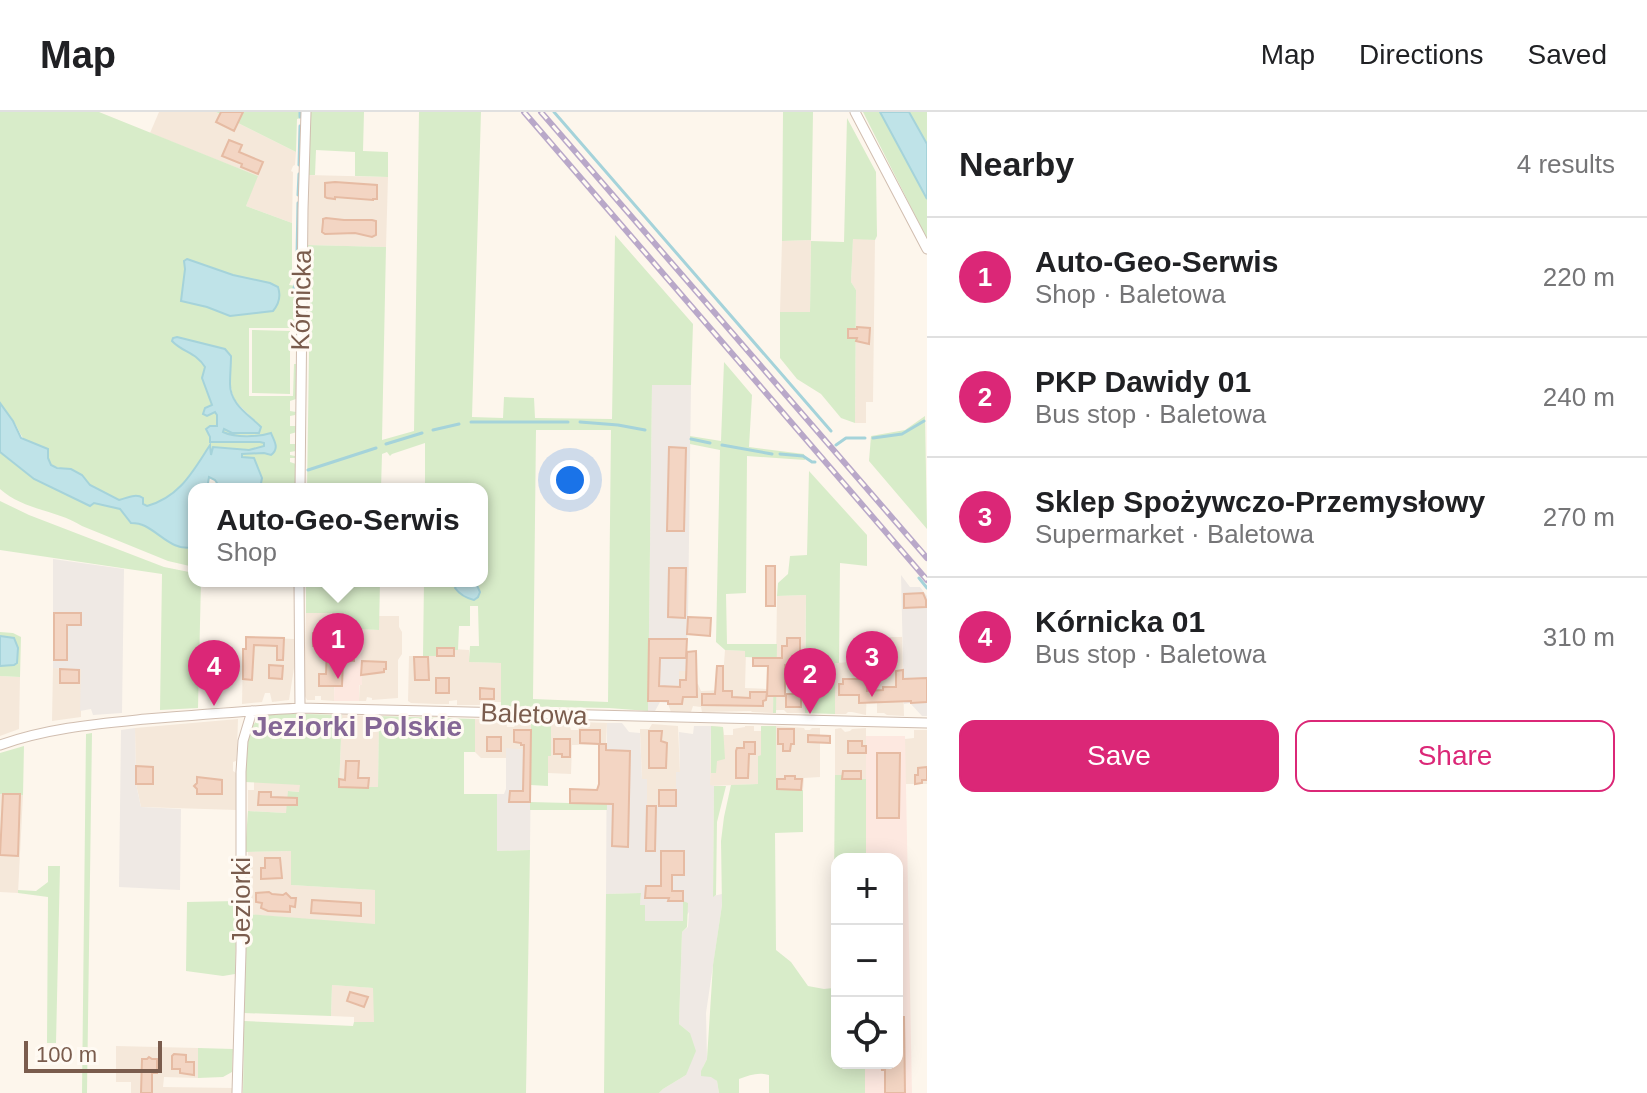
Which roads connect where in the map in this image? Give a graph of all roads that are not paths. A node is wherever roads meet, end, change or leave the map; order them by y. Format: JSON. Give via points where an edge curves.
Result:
{"nodes":[{"id":1,"x":306,"y":112,"type":"edge"},
{"id":2,"x":855,"y":112,"type":"edge"},
{"id":3,"x":927,"y":249,"type":"edge"},
{"id":4,"x":300,"y":483,"type":"edge"},
{"id":5,"x":299,"y":587,"type":"edge"},
{"id":6,"x":300,"y":708,"type":"junction"},
{"id":7,"x":252,"y":711,"type":"junction"},
{"id":8,"x":927,"y":723,"type":"edge"},
{"id":9,"x":0,"y":745,"type":"edge"},
{"id":10,"x":237,"y":1093,"type":"edge"}],
"edges":[{"from":1,"to":4,"type":"street","name":"Kórnicka"},
{"from":2,"to":3,"type":"street"},
{"from":5,"to":6,"type":"street"},
{"from":6,"to":7,"type":"street","name":"Baletowa"},
{"from":6,"to":8,"type":"street","name":"Baletowa"},
{"from":7,"to":9,"type":"street","name":"Baletowa","via":[[74,727]]},
{"from":7,"to":10,"type":"street","name":"Jeziorki","via":[[241,772]]}]}
